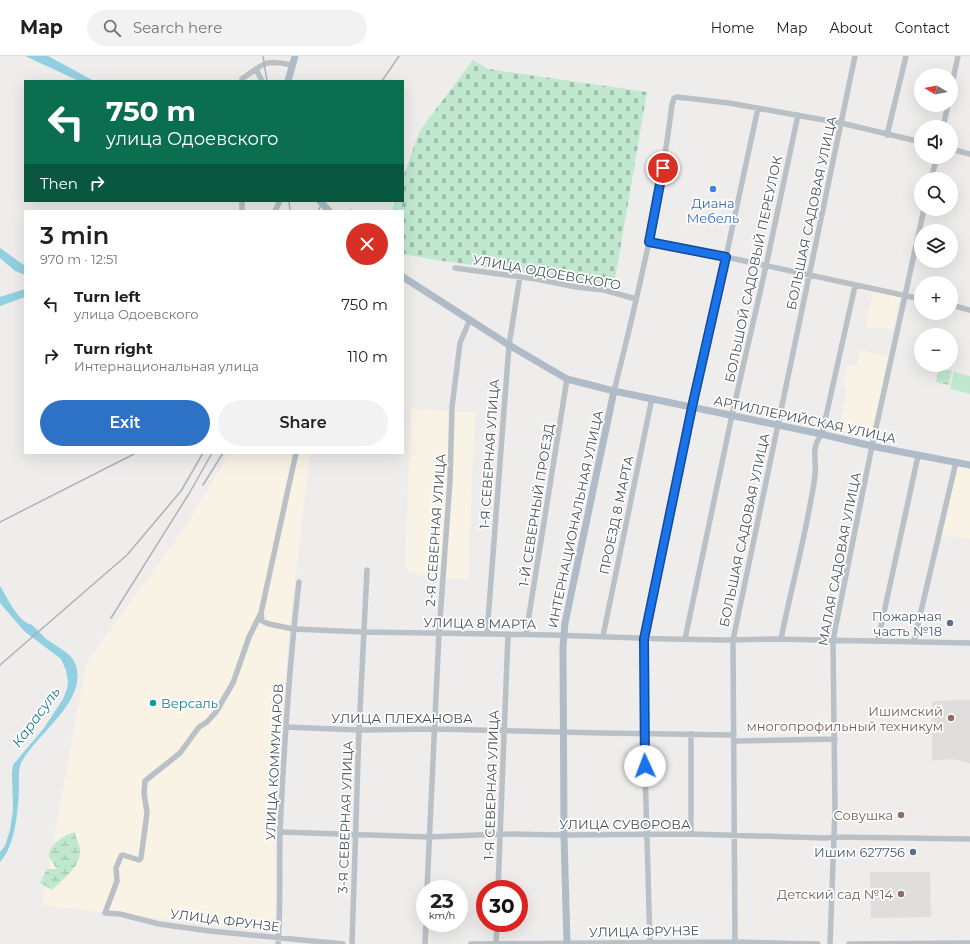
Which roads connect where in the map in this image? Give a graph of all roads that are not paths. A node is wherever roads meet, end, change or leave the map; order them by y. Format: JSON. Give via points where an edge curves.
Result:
{"nodes":[{"id":1,"x":295,"y":56,"type":"edge"},
{"id":2,"x":855,"y":56,"type":"edge"},
{"id":3,"x":906,"y":56,"type":"edge"},
{"id":4,"x":958,"y":56,"type":"edge"},
{"id":5,"x":292,"y":65,"type":"junction"},
{"id":6,"x":955,"y":68,"type":"edge"},
{"id":7,"x":256,"y":69,"type":"junction"},
{"id":8,"x":242,"y":79,"type":"dead end"},
{"id":9,"x":262,"y":80,"type":"edge"},
{"id":10,"x":288,"y":80,"type":"edge"},
{"id":11,"x":758,"y":108,"type":"junction"},
{"id":12,"x":798,"y":115,"type":"junction"},
{"id":13,"x":841,"y":123,"type":"junction"},
{"id":14,"x":887,"y":135,"type":"junction"},
{"id":15,"x":914,"y":141,"type":"edge"},
{"id":16,"x":958,"y":151,"type":"edge"},
{"id":17,"x":970,"y":154,"type":"edge"},
{"id":18,"x":242,"y":202,"type":"dead end"},
{"id":19,"x":321,"y":202,"type":"edge"},
{"id":20,"x":242,"y":210,"type":"edge"},
{"id":21,"x":329,"y":210,"type":"edge"},
{"id":22,"x":922,"y":216,"type":"edge"},
{"id":23,"x":649,"y":242,"type":"junction"},
{"id":24,"x":726,"y":257,"type":"junction"},
{"id":25,"x":766,"y":266,"type":"junction"},
{"id":26,"x":455,"y":268,"type":"dead end"},
{"id":27,"x":808,"y":275,"type":"junction"},
{"id":28,"x":520,"y":276,"type":"junction"},
{"id":29,"x":404,"y":278,"type":"edge"},
{"id":30,"x":855,"y":286,"type":"junction"},
{"id":31,"x":905,"y":296,"type":"junction"},
{"id":32,"x":636,"y":298,"type":"junction"},
{"id":33,"x":914,"y":298,"type":"edge"},
{"id":34,"x":958,"y":307,"type":"edge"},
{"id":35,"x":970,"y":310,"type":"edge"},
{"id":36,"x":470,"y":319,"type":"junction"},
{"id":37,"x":509,"y":345,"type":"junction"},
{"id":38,"x":567,"y":379,"type":"junction"},
{"id":39,"x":614,"y":391,"type":"junction"},
{"id":40,"x":652,"y":398,"type":"junction"},
{"id":41,"x":692,"y":407,"type":"junction"},
{"id":42,"x":732,"y":415,"type":"junction"},
{"id":43,"x":777,"y":425,"type":"junction"},
{"id":44,"x":822,"y":434,"type":"junction"},
{"id":45,"x":872,"y":446,"type":"junction"},
{"id":46,"x":296,"y":454,"type":"edge"},
{"id":47,"x":918,"y":456,"type":"junction"},
{"id":48,"x":956,"y":462,"type":"junction"},
{"id":49,"x":970,"y":465,"type":"edge"},
{"id":50,"x":368,"y":570,"type":"dead end"},
{"id":51,"x":299,"y":582,"type":"dead end"},
{"id":52,"x":261,"y":613,"type":"junction"},
{"id":53,"x":262,"y":621,"type":"junction"},
{"id":54,"x":256,"y":624,"type":"junction"},
{"id":55,"x":293,"y":629,"type":"junction"},
{"id":56,"x":364,"y":632,"type":"junction"},
{"id":57,"x":439,"y":633,"type":"junction"},
{"id":58,"x":486,"y":633,"type":"junction"},
{"id":59,"x":508,"y":634,"type":"junction"},
{"id":60,"x":526,"y":634,"type":"junction"},
{"id":61,"x":564,"y":635,"type":"junction"},
{"id":62,"x":603,"y":636,"type":"junction"},
{"id":63,"x":644,"y":639,"type":"junction"},
{"id":64,"x":685,"y":639,"type":"junction"},
{"id":65,"x":781,"y":639,"type":"junction"},
{"id":66,"x":733,"y":640,"type":"junction"},
{"id":67,"x":833,"y":640,"type":"junction"},
{"id":68,"x":878,"y":640,"type":"junction"},
{"id":69,"x":914,"y":641,"type":"junction"},
{"id":70,"x":970,"y":643,"type":"edge"},
{"id":71,"x":286,"y":727,"type":"junction"},
{"id":72,"x":435,"y":729,"type":"junction"},
{"id":73,"x":359,"y":730,"type":"junction"},
{"id":74,"x":504,"y":730,"type":"junction"},
{"id":75,"x":563,"y":732,"type":"junction"},
{"id":76,"x":644,"y":734,"type":"junction"},
{"id":77,"x":691,"y":734,"type":"junction"},
{"id":78,"x":734,"y":738,"type":"junction"},
{"id":79,"x":835,"y":739,"type":"junction"},
{"id":80,"x":280,"y":832,"type":"junction"},
{"id":81,"x":501,"y":834,"type":"junction"},
{"id":82,"x":691,"y":834,"type":"junction"},
{"id":83,"x":356,"y":835,"type":"junction"},
{"id":84,"x":564,"y":835,"type":"junction"},
{"id":85,"x":647,"y":835,"type":"junction"},
{"id":86,"x":734,"y":835,"type":"junction"},
{"id":87,"x":429,"y":837,"type":"junction"},
{"id":88,"x":834,"y":837,"type":"junction"},
{"id":89,"x":970,"y":839,"type":"edge"},
{"id":90,"x":427,"y":880,"type":"edge"},
{"id":91,"x":498,"y":880,"type":"edge"},
{"id":92,"x":426,"y":932,"type":"edge"},
{"id":93,"x":497,"y":932,"type":"edge"},
{"id":94,"x":278,"y":941,"type":"edge"},
{"id":95,"x":650,"y":943,"type":"edge"},
{"id":96,"x":735,"y":943,"type":"edge"},
{"id":97,"x":343,"y":944,"type":"edge"},
{"id":98,"x":352,"y":944,"type":"edge"},
{"id":99,"x":425,"y":944,"type":"edge"},
{"id":100,"x":471,"y":944,"type":"edge"},
{"id":101,"x":496,"y":944,"type":"edge"},
{"id":102,"x":567,"y":944,"type":"edge"},
{"id":103,"x":818,"y":944,"type":"edge"},
{"id":104,"x":830,"y":944,"type":"edge"},
{"id":105,"x":849,"y":944,"type":"edge"},
{"id":106,"x":970,"y":944,"type":"edge"}],
"edges":[{"from":1,"to":5,"type":"main road"},
{"from":2,"to":13,"type":"street","name":"БОЛЬШАЯ САДОВАЯ УЛИЦА"},
{"from":3,"to":14,"type":"street"},
{"from":4,"to":6,"type":"street"},
{"from":5,"to":7,"type":"street","via":[[265,63]]},
{"from":5,"to":10,"type":"main road"},
{"from":7,"to":8,"type":"street"},
{"from":7,"to":9,"type":"street"},
{"from":11,"to":12,"type":"street"},
{"from":11,"to":23,"type":"street","name":"ИНТЕРНАЦИОНАЛЬНАЯ УЛИЦА","via":[[674,98]]},
{"from":11,"to":24,"type":"street"},
{"from":12,"to":13,"type":"street"},
{"from":12,"to":25,"type":"street","name":"БОЛЬШОЙ САДОВЫЙ ПЕРЕУЛОК"},
{"from":13,"to":14,"type":"street"},
{"from":13,"to":27,"type":"street","name":"БОЛЬШАЯ САДОВАЯ УЛИЦА"},
{"from":14,"to":15,"type":"street"},
{"from":16,"to":17,"type":"street"},
{"from":18,"to":20,"type":"street"},
{"from":19,"to":21,"type":"main road","bridge":true},
{"from":22,"to":31,"type":"street","name":"МАЛАЯ САДОВАЯ УЛИЦА"},
{"from":23,"to":24,"type":"street"},
{"from":23,"to":32,"type":"street","name":"ИНТЕРНАЦИОНАЛЬНАЯ УЛИЦА"},
{"from":24,"to":25,"type":"street"},
{"from":24,"to":41,"type":"street"},
{"from":25,"to":27,"type":"street"},
{"from":25,"to":42,"type":"street","name":"БОЛЬШОЙ САДОВЫЙ ПЕРЕУЛОК"},
{"from":26,"to":28,"type":"street","name":"УЛИЦА ОДОЕВСКОГО"},
{"from":27,"to":30,"type":"street"},
{"from":27,"to":43,"type":"street","name":"БОЛЬШАЯ САДОВАЯ УЛИЦА"},
{"from":28,"to":32,"type":"street","name":"УЛИЦА ОДОЕВСКОГО"},
{"from":28,"to":37,"type":"street","name":"1-Я СЕВЕРНАЯ УЛИЦА"},
{"from":29,"to":36,"type":"main road","name":"АРТИЛЛЕРИЙСКАЯ УЛИЦА"},
{"from":30,"to":31,"type":"street"},
{"from":30,"to":44,"type":"street"},
{"from":31,"to":33,"type":"street"},
{"from":31,"to":45,"type":"street","name":"МАЛАЯ САДОВАЯ УЛИЦА"},
{"from":32,"to":39,"type":"street","name":"ИНТЕРНАЦИОНАЛЬНАЯ УЛИЦА"},
{"from":34,"to":35,"type":"street"},
{"from":36,"to":37,"type":"main road","name":"АРТИЛЛЕРИЙСКАЯ УЛИЦА"},
{"from":36,"to":57,"type":"street","name":"2-Я СЕВЕРНАЯ УЛИЦА","via":[[460,343],[452,407],[450,480]]},
{"from":37,"to":38,"type":"main road","name":"АРТИЛЛЕРИЙСКАЯ УЛИЦА"},
{"from":37,"to":58,"type":"street","name":"1-Я СЕВЕРНАЯ УЛИЦА"},
{"from":38,"to":39,"type":"main road","name":"АРТИЛЛЕРИЙСКАЯ УЛИЦА"},
{"from":38,"to":60,"type":"street","name":"1-Й СЕВЕРНЫЙ ПРОЕЗД"},
{"from":39,"to":40,"type":"main road","name":"АРТИЛЛЕРИЙСКАЯ УЛИЦА"},
{"from":39,"to":61,"type":"main road","name":"ИНТЕРНАЦИОНАЛЬНАЯ УЛИЦА","via":[[566,615]]},
{"from":40,"to":41,"type":"main road","name":"АРТИЛЛЕРИЙСКАЯ УЛИЦА"},
{"from":40,"to":62,"type":"street","name":"ПРОЕЗД 8 МАРТА"},
{"from":41,"to":42,"type":"main road","name":"АРТИЛЛЕРИЙСКАЯ УЛИЦА"},
{"from":41,"to":63,"type":"street"},
{"from":42,"to":43,"type":"main road","name":"АРТИЛЛЕРИЙСКАЯ УЛИЦА"},
{"from":42,"to":64,"type":"street","name":"БОЛЬШОЙ САДОВЫЙ ПЕРЕУЛОК"},
{"from":43,"to":44,"type":"main road","name":"АРТИЛЛЕРИЙСКАЯ УЛИЦА"},
{"from":43,"to":66,"type":"street","name":"БОЛЬШАЯ САДОВАЯ УЛИЦА"},
{"from":44,"to":45,"type":"main road","name":"АРТИЛЛЕРИЙСКАЯ УЛИЦА"},
{"from":44,"to":65,"type":"street","via":[[817,440],[814,454],[816,474],[806,531]]},
{"from":45,"to":47,"type":"main road","name":"АРТИЛЛЕРИЙСКАЯ УЛИЦА"},
{"from":45,"to":67,"type":"street","name":"МАЛАЯ САДОВАЯ УЛИЦА"},
{"from":46,"to":52,"type":"street"},
{"from":47,"to":48,"type":"main road","name":"АРТИЛЛЕРИЙСКАЯ УЛИЦА"},
{"from":47,"to":68,"type":"street"},
{"from":48,"to":49,"type":"main road","name":"АРТИЛЛЕРИЙСКАЯ УЛИЦА"},
{"from":48,"to":69,"type":"street"},
{"from":50,"to":56,"type":"street","name":"3-Я СЕВЕРНАЯ УЛИЦА"},
{"from":51,"to":55,"type":"street","name":"УЛИЦА КОММУНАРОВ"},
{"from":52,"to":53,"type":"street"},
{"from":52,"to":54,"type":"street"},
{"from":53,"to":54,"type":"street"},
{"from":53,"to":55,"type":"street","name":"УЛИЦА 8 МАРТА"},
{"from":54,"to":94,"type":"street","name":"УЛИЦА ФРУНЗЕ","via":[[233,683],[216,712],[199,726],[180,753],[144,781],[147,813],[141,858],[139,860],[121,856],[116,868],[117,881],[105,913],[120,914],[159,924]]},
{"from":55,"to":56,"type":"street","name":"УЛИЦА 8 МАРТА"},
{"from":55,"to":71,"type":"street","name":"УЛИЦА КОММУНАРОВ"},
{"from":56,"to":57,"type":"street","name":"УЛИЦА 8 МАРТА"},
{"from":56,"to":73,"type":"street","name":"3-Я СЕВЕРНАЯ УЛИЦА"},
{"from":57,"to":58,"type":"street","name":"УЛИЦА 8 МАРТА"},
{"from":57,"to":72,"type":"street","name":"2-Я СЕВЕРНАЯ УЛИЦА"},
{"from":58,"to":59,"type":"street","name":"УЛИЦА 8 МАРТА"},
{"from":59,"to":60,"type":"street","name":"УЛИЦА 8 МАРТА"},
{"from":59,"to":74,"type":"street","name":"1-Я СЕВЕРНАЯ УЛИЦА"},
{"from":60,"to":61,"type":"street","name":"УЛИЦА 8 МАРТА"},
{"from":61,"to":62,"type":"street","name":"УЛИЦА 8 МАРТА"},
{"from":61,"to":75,"type":"main road","name":"ИНТЕРНАЦИОНАЛЬНАЯ УЛИЦА"},
{"from":62,"to":63,"type":"street","name":"УЛИЦА 8 МАРТА"},
{"from":63,"to":64,"type":"street","name":"УЛИЦА 8 МАРТА"},
{"from":63,"to":76,"type":"street"},
{"from":64,"to":66,"type":"street","name":"УЛИЦА 8 МАРТА"},
{"from":65,"to":66,"type":"street","name":"УЛИЦА 8 МАРТА"},
{"from":65,"to":67,"type":"street","name":"УЛИЦА 8 МАРТА"},
{"from":66,"to":78,"type":"street","name":"БОЛЬШАЯ САДОВАЯ УЛИЦА"},
{"from":67,"to":68,"type":"street","name":"УЛИЦА 8 МАРТА"},
{"from":67,"to":79,"type":"street","name":"МАЛАЯ САДОВАЯ УЛИЦА"},
{"from":68,"to":69,"type":"street","name":"УЛИЦА 8 МАРТА"},
{"from":69,"to":70,"type":"street","name":"УЛИЦА 8 МАРТА"},
{"from":71,"to":73,"type":"street","name":"УЛИЦА ПЛЕХАНОВА"},
{"from":71,"to":80,"type":"street","name":"УЛИЦА КОММУНАРОВ"},
{"from":72,"to":73,"type":"street","name":"УЛИЦА ПЛЕХАНОВА"},
{"from":72,"to":74,"type":"street","name":"УЛИЦА ПЛЕХАНОВА"},
{"from":72,"to":87,"type":"street","name":"2-Я СЕВЕРНАЯ УЛИЦА"},
{"from":73,"to":83,"type":"street","name":"3-Я СЕВЕРНАЯ УЛИЦА"},
{"from":74,"to":75,"type":"street","name":"УЛИЦА ПЛЕХАНОВА"},
{"from":74,"to":81,"type":"street","name":"1-Я СЕВЕРНАЯ УЛИЦА"},
{"from":75,"to":76,"type":"street","name":"УЛИЦА ПЛЕХАНОВА"},
{"from":75,"to":84,"type":"main road","name":"ИНТЕРНАЦИОНАЛЬНАЯ УЛИЦА"},
{"from":76,"to":77,"type":"street","name":"УЛИЦА ПЛЕХАНОВА"},
{"from":76,"to":85,"type":"street"},
{"from":77,"to":78,"type":"street","name":"УЛИЦА ПЛЕХАНОВА"},
{"from":77,"to":82,"type":"street"},
{"from":78,"to":79,"type":"street","name":"УЛИЦА ПЛЕХАНОВА"},
{"from":78,"to":86,"type":"street","name":"БОЛЬШАЯ САДОВАЯ УЛИЦА"},
{"from":79,"to":88,"type":"street","name":"МАЛАЯ САДОВАЯ УЛИЦА"},
{"from":80,"to":83,"type":"street","name":"УЛИЦА СУВОРОВА"},
{"from":80,"to":94,"type":"street","name":"УЛИЦА КОММУНАРОВ"},
{"from":81,"to":84,"type":"street","name":"УЛИЦА СУВОРОВА"},
{"from":81,"to":87,"type":"street","name":"УЛИЦА СУВОРОВА"},
{"from":81,"to":91,"type":"street","name":"1-Я СЕВЕРНАЯ УЛИЦА"},
{"from":82,"to":85,"type":"street","name":"УЛИЦА СУВОРОВА"},
{"from":82,"to":86,"type":"street","name":"УЛИЦА СУВОРОВА"},
{"from":83,"to":87,"type":"street","name":"УЛИЦА СУВОРОВА"},
{"from":83,"to":98,"type":"street","name":"3-Я СЕВЕРНАЯ УЛИЦА"},
{"from":84,"to":85,"type":"street","name":"УЛИЦА СУВОРОВА"},
{"from":84,"to":102,"type":"main road","name":"ИНТЕРНАЦИОНАЛЬНАЯ УЛИЦА"},
{"from":85,"to":95,"type":"street"},
{"from":86,"to":88,"type":"street","name":"УЛИЦА СУВОРОВА"},
{"from":86,"to":96,"type":"street","name":"БОЛЬШАЯ САДОВАЯ УЛИЦА"},
{"from":87,"to":90,"type":"street","name":"2-Я СЕВЕРНАЯ УЛИЦА"},
{"from":88,"to":89,"type":"street","name":"УЛИЦА СУВОРОВА"},
{"from":88,"to":104,"type":"street","name":"МАЛАЯ САДОВАЯ УЛИЦА"},
{"from":92,"to":99,"type":"street"},
{"from":93,"to":101,"type":"street"},
{"from":94,"to":97,"type":"street","name":"УЛИЦА ФРУНЗЕ"},
{"from":95,"to":96,"type":"street","name":"УЛИЦА ФРУНЗЕ"},
{"from":95,"to":102,"type":"street","name":"УЛИЦА ФРУНЗЕ"},
{"from":96,"to":103,"type":"street","name":"УЛИЦА ФРУНЗЕ"},
{"from":100,"to":101,"type":"street","name":"УЛИЦА ФРУНЗЕ"},
{"from":101,"to":102,"type":"street","name":"УЛИЦА ФРУНЗЕ"},
{"from":105,"to":106,"type":"street"}]}
